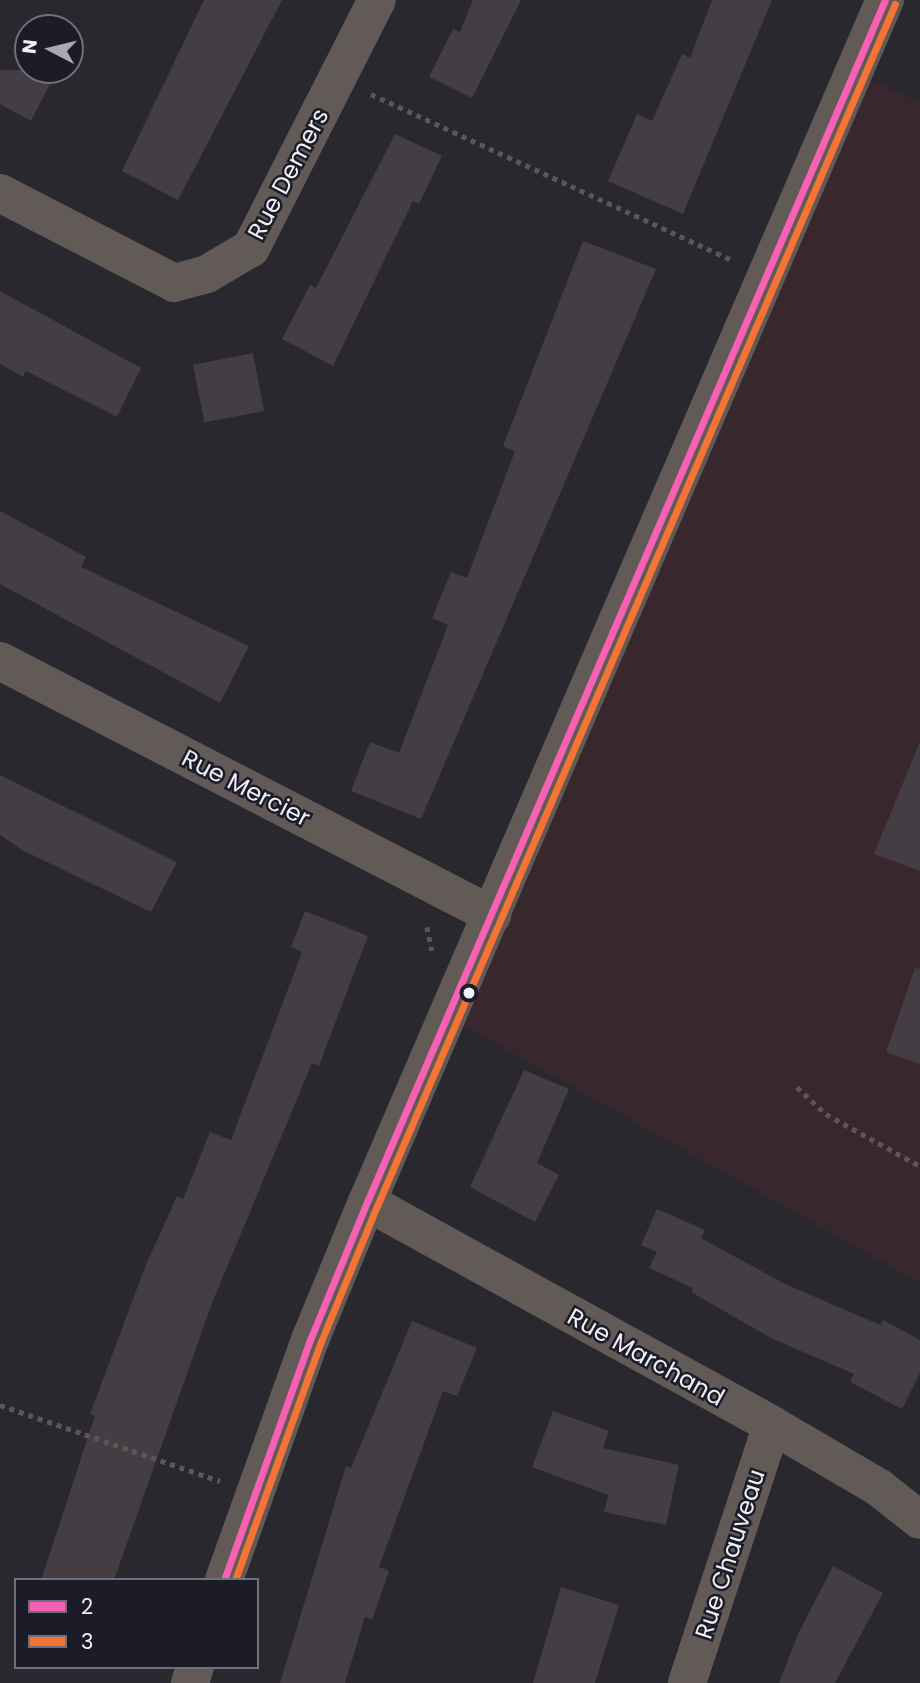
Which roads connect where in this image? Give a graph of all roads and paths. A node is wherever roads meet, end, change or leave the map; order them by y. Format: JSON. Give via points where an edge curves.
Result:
{"nodes":[{"id":1,"x":377,"y":0,"type":"edge"},
{"id":2,"x":885,"y":0,"type":"edge"},
{"id":3,"x":338,"y":79,"type":"junction"},
{"id":4,"x":0,"y":192,"type":"edge"},
{"id":5,"x":734,"y":261,"type":"dead end"},
{"id":6,"x":0,"y":662,"type":"edge"},
{"id":7,"x":492,"y":915,"type":"junction"},
{"id":8,"x":797,"y":1087,"type":"dead end"},
{"id":9,"x":920,"y":1166,"type":"edge"},
{"id":10,"x":367,"y":1202,"type":"junction"},
{"id":11,"x":0,"y":1405,"type":"edge"},
{"id":12,"x":772,"y":1425,"type":"junction"},
{"id":13,"x":254,"y":1493,"type":"junction"},
{"id":14,"x":920,"y":1520,"type":"edge"},
{"id":15,"x":225,"y":1578,"type":"edge"},
{"id":16,"x":687,"y":1683,"type":"edge"}],
"edges":[{"from":1,"to":3,"type":"street","name":"Rue Demers"},
{"from":2,"to":7,"type":"street"},
{"from":3,"to":4,"type":"street","name":"Rue Demers","via":[[250,248],[207,274],[174,283]]},
{"from":3,"to":5,"type":"path"},
{"from":6,"to":7,"type":"street","name":"Rue Mercier"},
{"from":7,"to":10,"type":"street"},
{"from":8,"to":9,"type":"path","via":[[826,1114]]},
{"from":10,"to":12,"type":"street","name":"Rue Marchand"},
{"from":10,"to":13,"type":"street"},
{"from":11,"to":13,"type":"path"},
{"from":12,"to":14,"type":"street","name":"Rue Marchand","via":[[878,1487]]},
{"from":12,"to":16,"type":"street","name":"Rue Chauveau"},
{"from":13,"to":15,"type":"street"}]}
